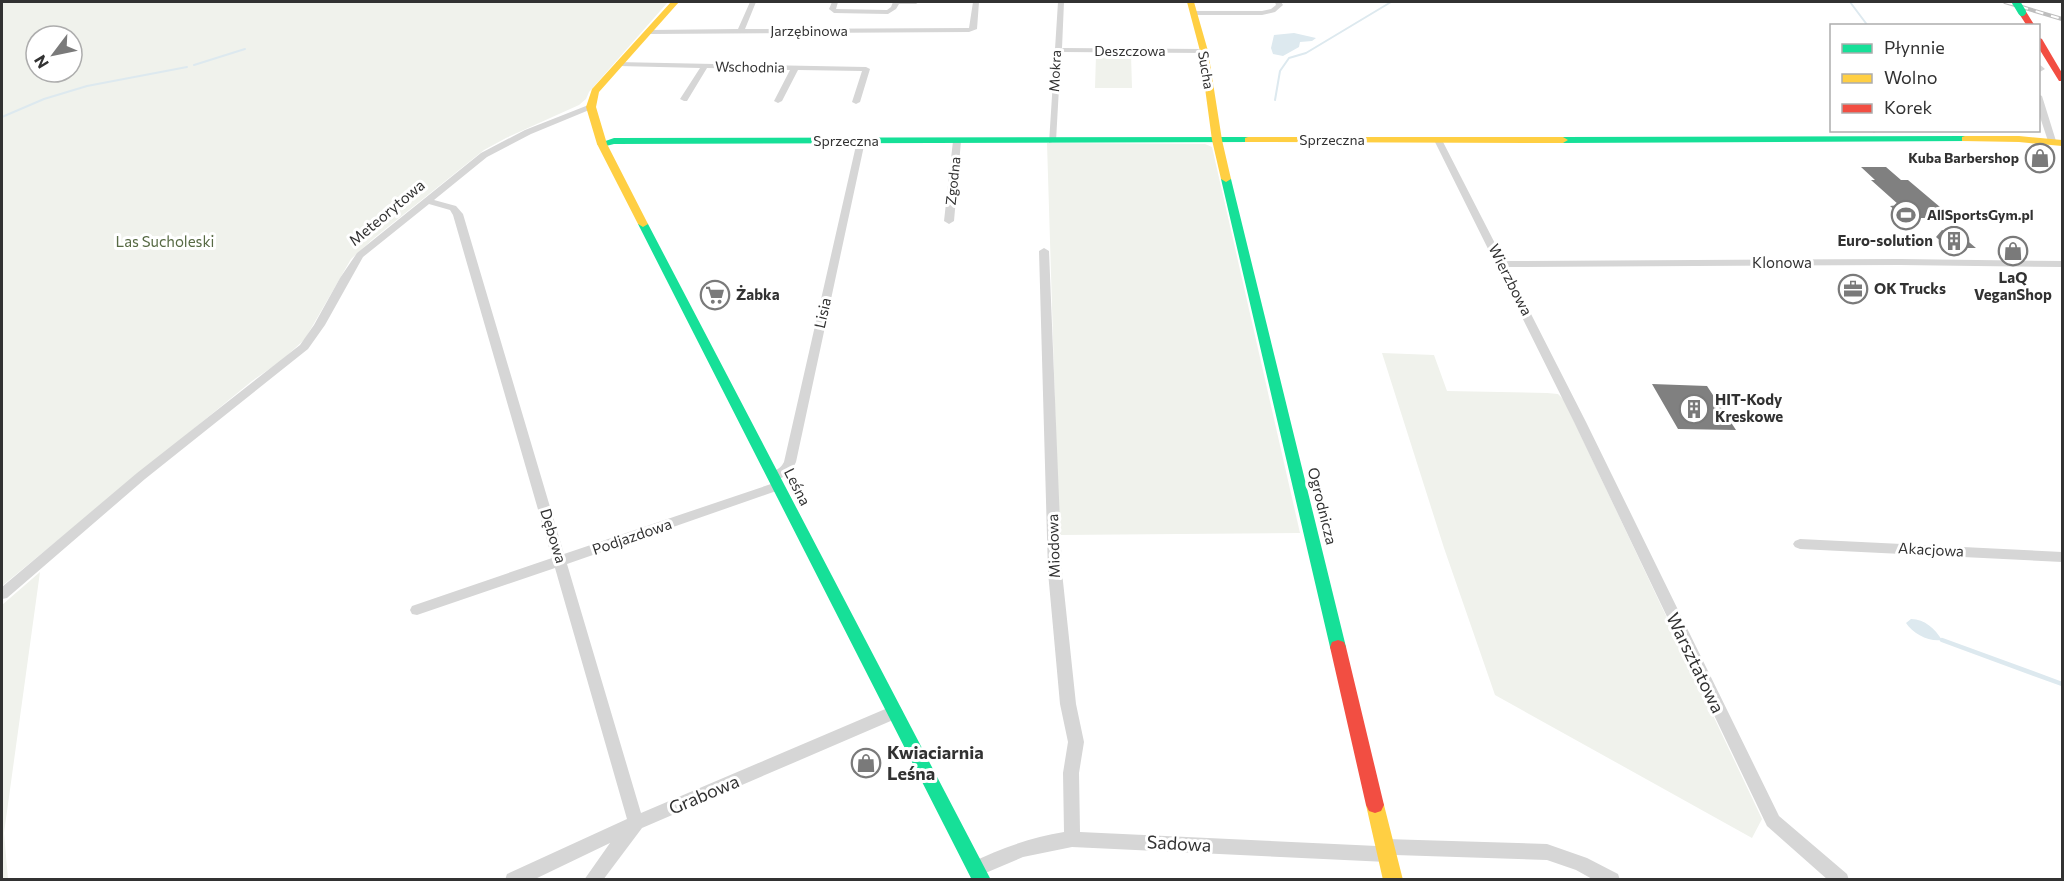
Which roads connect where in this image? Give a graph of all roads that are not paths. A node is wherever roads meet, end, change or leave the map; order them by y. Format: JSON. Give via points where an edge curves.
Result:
{"nodes":[{"id":1,"x":675,"y":2,"type":"edge"},
{"id":2,"x":753,"y":2,"type":"edge"},
{"id":3,"x":835,"y":2,"type":"edge"},
{"id":4,"x":896,"y":2,"type":"edge"},
{"id":5,"x":916,"y":2,"type":"edge"},
{"id":6,"x":976,"y":2,"type":"edge"},
{"id":7,"x":1061,"y":2,"type":"edge"},
{"id":8,"x":1278,"y":2,"type":"edge"},
{"id":9,"x":1192,"y":7,"type":"edge"},
{"id":10,"x":2019,"y":7,"type":"edge"},
{"id":11,"x":861,"y":12,"type":"junction"},
{"id":12,"x":2030,"y":24,"type":"edge"},
{"id":13,"x":857,"y":27,"type":"dead end"},
{"id":14,"x":741,"y":31,"type":"junction"},
{"id":15,"x":649,"y":32,"type":"junction"},
{"id":16,"x":2040,"y":42,"type":"edge"},
{"id":17,"x":1057,"y":51,"type":"junction"},
{"id":18,"x":1204,"y":51,"type":"junction"},
{"id":19,"x":621,"y":64,"type":"junction"},
{"id":20,"x":705,"y":66,"type":"junction"},
{"id":21,"x":795,"y":68,"type":"junction"},
{"id":22,"x":2062,"y":79,"type":"edge"},
{"id":23,"x":684,"y":99,"type":"dead end"},
{"id":24,"x":778,"y":101,"type":"dead end"},
{"id":25,"x":2040,"y":101,"type":"edge"},
{"id":26,"x":856,"y":102,"type":"dead end"},
{"id":27,"x":591,"y":106,"type":"junction"},
{"id":28,"x":1217,"y":140,"type":"junction"},
{"id":29,"x":1438,"y":140,"type":"junction"},
{"id":30,"x":861,"y":141,"type":"junction"},
{"id":31,"x":957,"y":141,"type":"junction"},
{"id":32,"x":1052,"y":141,"type":"junction"},
{"id":33,"x":2057,"y":142,"type":"edge"},
{"id":34,"x":602,"y":144,"type":"junction"},
{"id":35,"x":427,"y":201,"type":"junction"},
{"id":36,"x":949,"y":221,"type":"dead end"},
{"id":37,"x":1044,"y":250,"type":"dead end"},
{"id":38,"x":1502,"y":264,"type":"junction"},
{"id":39,"x":2062,"y":264,"type":"edge"},
{"id":40,"x":1580,"y":422,"type":"joint"},
{"id":41,"x":776,"y":482,"type":"junction"},
{"id":42,"x":1800,"y":544,"type":"dead end"},
{"id":43,"x":2062,"y":557,"type":"edge"},
{"id":44,"x":561,"y":561,"type":"junction"},
{"id":45,"x":2,"y":594,"type":"edge"},
{"id":46,"x":417,"y":610,"type":"dead end"},
{"id":47,"x":895,"y":712,"type":"junction"},
{"id":48,"x":636,"y":823,"type":"junction"},
{"id":49,"x":1072,"y":839,"type":"junction"},
{"id":50,"x":1386,"y":851,"type":"junction"},
{"id":51,"x":979,"y":874,"type":"edge"},
{"id":52,"x":513,"y":879,"type":"edge"},
{"id":53,"x":592,"y":879,"type":"edge"},
{"id":54,"x":1393,"y":879,"type":"edge"},
{"id":55,"x":1612,"y":879,"type":"edge"},
{"id":56,"x":1842,"y":879,"type":"edge"}],
"edges":[{"from":1,"to":15,"type":"street"},
{"from":2,"to":14,"type":"street"},
{"from":3,"to":11,"type":"street","via":[[834,11]]},
{"from":4,"to":5,"type":"street"},
{"from":4,"to":11,"type":"street","via":[[888,12]]},
{"from":6,"to":14,"type":"street","name":"Jarzębinowa","via":[[973,29],[969,30]]},
{"from":7,"to":17,"type":"street","name":"Mokra"},
{"from":8,"to":9,"type":"street","via":[[1280,5],[1273,11],[1262,13]]},
{"from":9,"to":18,"type":"street","name":"Sucha"},
{"from":10,"to":12,"type":"street"},
{"from":11,"to":13,"type":"street"},
{"from":14,"to":15,"type":"street","name":"Jarzębinowa"},
{"from":15,"to":19,"type":"street"},
{"from":16,"to":22,"type":"street"},
{"from":17,"to":18,"type":"street","name":"Deszczowa"},
{"from":17,"to":32,"type":"street","name":"Mokra"},
{"from":18,"to":28,"type":"street","name":"Sucha"},
{"from":19,"to":20,"type":"street","name":"Wschodnia"},
{"from":19,"to":27,"type":"street","via":[[596,89]]},
{"from":20,"to":21,"type":"street","name":"Wschodnia"},
{"from":20,"to":23,"type":"street","name":"Wschodnia"},
{"from":21,"to":24,"type":"street","name":"Wschodnia"},
{"from":21,"to":26,"type":"street","name":"Wschodnia","via":[[866,69]]},
{"from":25,"to":33,"type":"street"},
{"from":27,"to":34,"type":"street","name":"Leśna"},
{"from":27,"to":35,"type":"street","name":"Meteorytowa","via":[[537,127],[484,155]]},
{"from":28,"to":29,"type":"street","name":"Sprzeczna"},
{"from":28,"to":32,"type":"street","name":"Sprzeczna"},
{"from":28,"to":50,"type":"street","name":"Ogrodnicza"},
{"from":29,"to":33,"type":"street","name":"Sprzeczna"},
{"from":29,"to":38,"type":"street","name":"Wierzbowa"},
{"from":30,"to":31,"type":"street","name":"Sprzeczna"},
{"from":30,"to":34,"type":"street","name":"Sprzeczna"},
{"from":30,"to":41,"type":"street","name":"Lisia","via":[[790,462]]},
{"from":31,"to":32,"type":"street","name":"Sprzeczna"},
{"from":31,"to":36,"type":"street","name":"Zgodna"},
{"from":34,"to":41,"type":"street","name":"Leśna"},
{"from":35,"to":44,"type":"street","name":"Dębowa","via":[[453,207],[458,214]]},
{"from":35,"to":45,"type":"street","name":"Meteorytowa","via":[[360,255],[304,347],[141,476]]},
{"from":37,"to":49,"type":"street","name":"Miodowa","via":[[1054,572],[1068,704],[1077,742],[1071,773]]},
{"from":38,"to":39,"type":"street","name":"Klonowa"},
{"from":38,"to":40,"type":"street","name":"Wierzbowa"},
{"from":40,"to":56,"type":"street","name":"Warsztatowa","via":[[1773,821]]},
{"from":41,"to":44,"type":"street","name":"Podjazdowa"},
{"from":41,"to":47,"type":"street","name":"Leśna"},
{"from":42,"to":43,"type":"street","name":"Akacjowa"},
{"from":44,"to":46,"type":"street","name":"Podjazdowa"},
{"from":44,"to":48,"type":"street","name":"Dębowa"},
{"from":47,"to":48,"type":"street","name":"Grabowa"},
{"from":47,"to":51,"type":"street","name":"Leśna"},
{"from":48,"to":52,"type":"street","name":"Grabowa"},
{"from":48,"to":53,"type":"street"},
{"from":49,"to":50,"type":"street","name":"Sadowa"},
{"from":49,"to":51,"type":"street","name":"Sadowa","via":[[1052,840],[997,859]]},
{"from":50,"to":54,"type":"street","name":"Ogrodnicza"},
{"from":50,"to":55,"type":"street","name":"Sadowa","via":[[1548,852]]}]}
